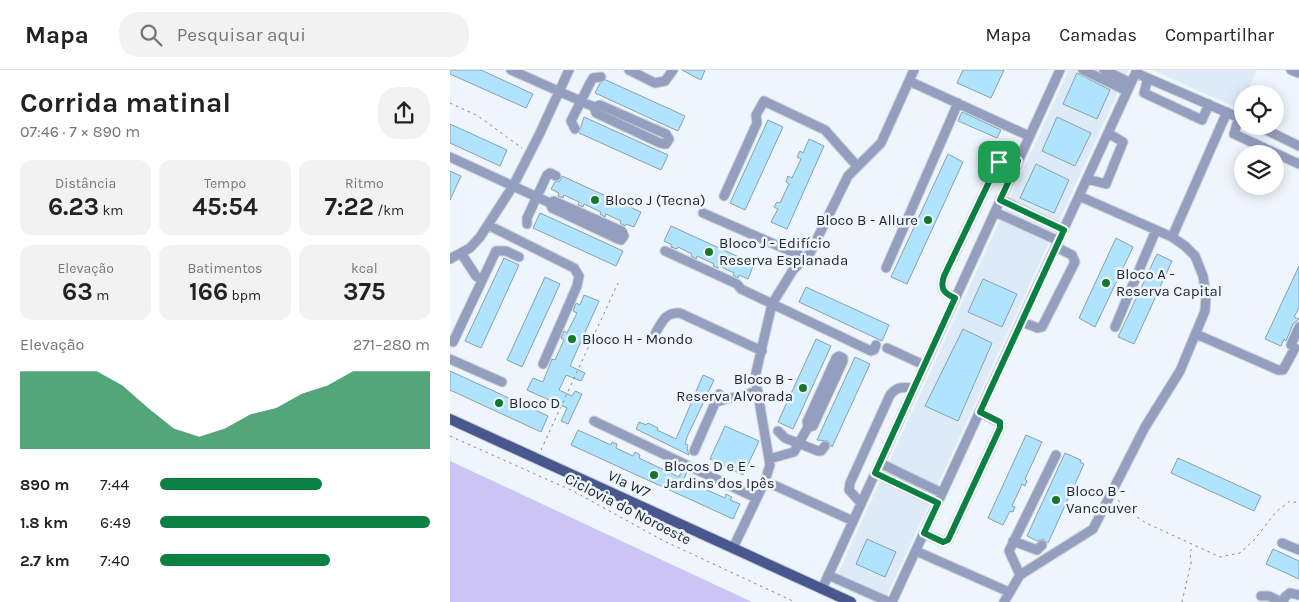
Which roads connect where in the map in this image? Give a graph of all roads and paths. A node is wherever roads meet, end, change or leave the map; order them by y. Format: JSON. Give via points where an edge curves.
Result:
{"nodes":[{"id":1,"x":511,"y":70,"type":"edge"},
{"id":2,"x":569,"y":70,"type":"edge"},
{"id":3,"x":629,"y":70,"type":"edge"},
{"id":4,"x":673,"y":70,"type":"edge"},
{"id":5,"x":914,"y":70,"type":"edge"},
{"id":6,"x":1060,"y":70,"type":"edge"},
{"id":7,"x":1083,"y":70,"type":"edge"},
{"id":8,"x":1104,"y":70,"type":"edge"},
{"id":9,"x":1291,"y":70,"type":"edge"},
{"id":10,"x":1137,"y":71,"type":"edge"},
{"id":11,"x":1299,"y":74,"type":"edge"},
{"id":12,"x":601,"y":76,"type":"dead end"},
{"id":13,"x":1148,"y":78,"type":"junction"},
{"id":14,"x":910,"y":81,"type":"junction"},
{"id":15,"x":1129,"y":87,"type":"junction"},
{"id":16,"x":559,"y":91,"type":"junction"},
{"id":17,"x":581,"y":101,"type":"junction"},
{"id":18,"x":450,"y":103,"type":"edge"},
{"id":19,"x":958,"y":103,"type":"junction"},
{"id":20,"x":1209,"y":104,"type":"junction"},
{"id":21,"x":594,"y":107,"type":"junction"},
{"id":22,"x":1227,"y":112,"type":"junction"},
{"id":23,"x":1234,"y":115,"type":"edge"},
{"id":24,"x":575,"y":129,"type":"dead end"},
{"id":25,"x":1108,"y":133,"type":"junction"},
{"id":26,"x":1236,"y":135,"type":"edge"},
{"id":27,"x":1276,"y":135,"type":"edge"},
{"id":28,"x":1030,"y":136,"type":"junction"},
{"id":29,"x":1299,"y":146,"type":"edge"},
{"id":30,"x":525,"y":150,"type":"dead end"},
{"id":31,"x":450,"y":158,"type":"edge"},
{"id":32,"x":1018,"y":161,"type":"junction"},
{"id":33,"x":1299,"y":164,"type":"edge"},
{"id":34,"x":857,"y":166,"type":"junction"},
{"id":35,"x":556,"y":176,"type":"dead end"},
{"id":36,"x":1087,"y":179,"type":"junction"},
{"id":37,"x":513,"y":186,"type":"junction"},
{"id":38,"x":724,"y":196,"type":"dead end"},
{"id":39,"x":1080,"y":196,"type":"junction"},
{"id":40,"x":537,"y":197,"type":"junction"},
{"id":41,"x":1000,"y":200,"type":"junction"},
{"id":42,"x":550,"y":203,"type":"junction"},
{"id":43,"x":703,"y":212,"type":"dead end"},
{"id":44,"x":995,"y":212,"type":"junction"},
{"id":45,"x":527,"y":224,"type":"dead end"},
{"id":46,"x":488,"y":225,"type":"junction"},
{"id":47,"x":1064,"y":230,"type":"junction"},
{"id":48,"x":1156,"y":230,"type":"junction"},
{"id":49,"x":1172,"y":237,"type":"junction"},
{"id":50,"x":1057,"y":244,"type":"junction"},
{"id":51,"x":665,"y":251,"type":"dead end"},
{"id":52,"x":461,"y":253,"type":"junction"},
{"id":53,"x":519,"y":257,"type":"dead end"},
{"id":54,"x":806,"y":258,"type":"junction"},
{"id":55,"x":450,"y":259,"type":"edge"},
{"id":56,"x":886,"y":268,"type":"dead end"},
{"id":57,"x":482,"y":280,"type":"junction"},
{"id":58,"x":618,"y":283,"type":"dead end"},
{"id":59,"x":955,"y":298,"type":"junction"},
{"id":60,"x":772,"y":304,"type":"junction"},
{"id":61,"x":1022,"y":322,"type":"junction"},
{"id":62,"x":1115,"y":327,"type":"dead end"},
{"id":63,"x":1299,"y":327,"type":"edge"},
{"id":64,"x":655,"y":334,"type":"dead end"},
{"id":65,"x":1196,"y":334,"type":"junction"},
{"id":66,"x":453,"y":342,"type":"dead end"},
{"id":67,"x":876,"y":345,"type":"dead end"},
{"id":68,"x":887,"y":348,"type":"dead end"},
{"id":69,"x":762,"y":351,"type":"junction"},
{"id":70,"x":450,"y":359,"type":"edge"},
{"id":71,"x":543,"y":364,"type":"dead end"},
{"id":72,"x":924,"y":365,"type":"junction"},
{"id":73,"x":502,"y":382,"type":"dead end"},
{"id":74,"x":914,"y":388,"type":"junction"},
{"id":75,"x":758,"y":391,"type":"junction"},
{"id":76,"x":980,"y":412,"type":"junction"},
{"id":77,"x":450,"y":418,"type":"edge"},
{"id":78,"x":594,"y":421,"type":"dead end"},
{"id":79,"x":808,"y":426,"type":"junction"},
{"id":80,"x":778,"y":431,"type":"dead end"},
{"id":81,"x":450,"y":436,"type":"edge"},
{"id":82,"x":799,"y":443,"type":"junction"},
{"id":83,"x":825,"y":446,"type":"dead end"},
{"id":84,"x":694,"y":451,"type":"dead end"},
{"id":85,"x":1056,"y":454,"type":"dead end"},
{"id":86,"x":537,"y":458,"type":"junction"},
{"id":87,"x":769,"y":459,"type":"junction"},
{"id":88,"x":880,"y":462,"type":"junction"},
{"id":89,"x":875,"y":473,"type":"junction"},
{"id":90,"x":765,"y":481,"type":"junction"},
{"id":91,"x":942,"y":493,"type":"junction"},
{"id":92,"x":1112,"y":494,"type":"junction"},
{"id":93,"x":756,"y":498,"type":"junction"},
{"id":94,"x":861,"y":503,"type":"junction"},
{"id":95,"x":938,"y":503,"type":"junction"},
{"id":96,"x":1299,"y":503,"type":"edge"},
{"id":97,"x":853,"y":521,"type":"junction"},
{"id":98,"x":924,"y":533,"type":"junction"},
{"id":99,"x":1013,"y":541,"type":"junction"},
{"id":100,"x":1282,"y":543,"type":"dead end"},
{"id":101,"x":1042,"y":545,"type":"dead end"},
{"id":102,"x":1195,"y":547,"type":"junction"},
{"id":103,"x":733,"y":548,"type":"junction"},
{"id":104,"x":1299,"y":550,"type":"edge"},
{"id":105,"x":916,"y":551,"type":"junction"},
{"id":106,"x":828,"y":575,"type":"junction"},
{"id":107,"x":1020,"y":575,"type":"junction"},
{"id":108,"x":822,"y":589,"type":"junction"},
{"id":109,"x":1009,"y":592,"type":"junction"},
{"id":110,"x":1299,"y":595,"type":"edge"},
{"id":111,"x":1261,"y":596,"type":"dead end"},
{"id":112,"x":795,"y":602,"type":"edge"},
{"id":113,"x":851,"y":602,"type":"edge"},
{"id":114,"x":891,"y":602,"type":"edge"},
{"id":115,"x":1004,"y":602,"type":"edge"},
{"id":116,"x":1182,"y":602,"type":"edge"},
{"id":117,"x":1282,"y":602,"type":"edge"}],
"edges":[{"from":1,"to":16,"type":"street"},
{"from":2,"to":16,"type":"street"},
{"from":3,"to":4,"type":"street","via":[[655,83],[666,81]]},
{"from":5,"to":14,"type":"street"},
{"from":6,"to":28,"type":"street"},
{"from":7,"to":15,"type":"street"},
{"from":8,"to":15,"type":"street"},
{"from":9,"to":11,"type":"street"},
{"from":10,"to":13,"type":"street"},
{"from":10,"to":15,"type":"street"},
{"from":12,"to":17,"type":"street","via":[[594,78]]},
{"from":13,"to":20,"type":"street"},
{"from":13,"to":20,"type":"street","via":[[1144,93],[1202,120]]},
{"from":14,"to":19,"type":"street"},
{"from":14,"to":34,"type":"street","via":[[881,143]]},
{"from":15,"to":25,"type":"street"},
{"from":16,"to":17,"type":"street"},
{"from":16,"to":37,"type":"street"},
{"from":17,"to":21,"type":"street"},
{"from":17,"to":24,"type":"street","via":[[571,121]]},
{"from":18,"to":30,"type":"path","via":[[478,116]]},
{"from":19,"to":28,"type":"street"},
{"from":19,"to":56,"type":"street"},
{"from":20,"to":22,"type":"street"},
{"from":21,"to":21,"type":"street","via":[[596,113],[660,142],[666,144],[669,140],[666,134],[600,105]]},
{"from":22,"to":23,"type":"street"},
{"from":22,"to":49,"type":"street"},
{"from":25,"to":36,"type":"street"},
{"from":25,"to":36,"type":"street","via":[[1123,142],[1106,184]]},
{"from":26,"to":33,"type":"street"},
{"from":27,"to":29,"type":"street"},
{"from":28,"to":32,"type":"street"},
{"from":31,"to":37,"type":"street"},
{"from":32,"to":41,"type":"street"},
{"from":32,"to":59,"type":"street","via":[[1005,156],[1000,159],[944,276],[942,288]]},
{"from":34,"to":38,"type":"street","via":[[825,130],[764,101]]},
{"from":34,"to":54,"type":"street","via":[[841,187]]},
{"from":35,"to":40,"type":"street","via":[[548,174]]},
{"from":36,"to":39,"type":"street"},
{"from":37,"to":40,"type":"street"},
{"from":37,"to":46,"type":"street"},
{"from":39,"to":47,"type":"street"},
{"from":39,"to":48,"type":"street"},
{"from":40,"to":42,"type":"street"},
{"from":40,"to":45,"type":"street"},
{"from":41,"to":44,"type":"street"},
{"from":41,"to":47,"type":"street"},
{"from":42,"to":42,"type":"street","via":[[552,208],[618,239],[624,236],[622,232],[554,201]]},
{"from":43,"to":54,"type":"street"},
{"from":44,"to":50,"type":"street"},
{"from":44,"to":59,"type":"street"},
{"from":46,"to":52,"type":"street","via":[[470,248]]},
{"from":46,"to":71,"type":"street","via":[[562,260],[579,276]]},
{"from":47,"to":50,"type":"street"},
{"from":48,"to":49,"type":"street"},
{"from":48,"to":62,"type":"street"},
{"from":49,"to":65,"type":"street","via":[[1195,256],[1203,276],[1205,311]]},
{"from":50,"to":61,"type":"street"},
{"from":50,"to":61,"type":"street","via":[[1072,255],[1075,262],[1042,327]]},
{"from":51,"to":60,"type":"street"},
{"from":52,"to":55,"type":"street"},
{"from":52,"to":57,"type":"street"},
{"from":53,"to":57,"type":"street","via":[[506,251],[496,251]]},
{"from":54,"to":60,"type":"street","via":[[788,276]]},
{"from":57,"to":66,"type":"street"},
{"from":58,"to":86,"type":"path"},
{"from":59,"to":72,"type":"street"},
{"from":60,"to":67,"type":"street","via":[[871,350]]},
{"from":60,"to":69,"type":"street"},
{"from":61,"to":76,"type":"street"},
{"from":63,"to":65,"type":"street","via":[[1291,345],[1295,348],[1283,370]]},
{"from":64,"to":69,"type":"street","via":[[665,317],[680,313]]},
{"from":65,"to":92,"type":"street","via":[[1180,371],[1145,427]]},
{"from":68,"to":72,"type":"street"},
{"from":69,"to":75,"type":"street","via":[[756,371]]},
{"from":70,"to":73,"type":"street"},
{"from":72,"to":74,"type":"street"},
{"from":74,"to":88,"type":"street"},
{"from":74,"to":94,"type":"street","via":[[900,387],[890,395],[850,483],[849,490]]},
{"from":75,"to":84,"type":"street","via":[[718,398]]},
{"from":75,"to":87,"type":"street"},
{"from":76,"to":91,"type":"street"},
{"from":76,"to":98,"type":"street","via":[[1000,422],[1000,428],[948,540],[943,542]]},
{"from":77,"to":86,"type":"main road","name":"Vla W7"},
{"from":78,"to":93,"type":"street"},
{"from":79,"to":79,"type":"street","via":[[813,426],[843,358],[836,358]]},
{"from":79,"to":82,"type":"street"},
{"from":80,"to":82,"type":"street"},
{"from":81,"to":112,"type":"path","name":"Ciclovia do Noroeste","via":[[573,491],[664,541]]},
{"from":82,"to":83,"type":"street","via":[[818,451]]},
{"from":82,"to":87,"type":"street","via":[[793,454]]},
{"from":85,"to":99,"type":"street"},
{"from":86,"to":103,"type":"main road","name":"Vla W7"},
{"from":87,"to":90,"type":"street"},
{"from":88,"to":89,"type":"street"},
{"from":88,"to":91,"type":"street"},
{"from":89,"to":94,"type":"street"},
{"from":89,"to":95,"type":"street"},
{"from":90,"to":93,"type":"street"},
{"from":90,"to":97,"type":"street"},
{"from":91,"to":95,"type":"street"},
{"from":92,"to":102,"type":"path","via":[[1146,523]]},
{"from":92,"to":107,"type":"street","via":[[1093,529]]},
{"from":93,"to":103,"type":"street"},
{"from":94,"to":97,"type":"street"},
{"from":95,"to":98,"type":"street"},
{"from":96,"to":102,"type":"path","via":[[1290,500],[1240,553],[1220,556]]},
{"from":97,"to":106,"type":"street"},
{"from":98,"to":105,"type":"street"},
{"from":99,"to":101,"type":"street","via":[[1033,550]]},
{"from":99,"to":107,"type":"street","via":[[1009,551]]},
{"from":100,"to":104,"type":"street"},
{"from":102,"to":116,"type":"path","via":[[1190,550],[1191,563]]},
{"from":103,"to":108,"type":"main road","name":"Vla W7"},
{"from":105,"to":109,"type":"street"},
{"from":105,"to":114,"type":"street"},
{"from":106,"to":108,"type":"street"},
{"from":106,"to":114,"type":"street"},
{"from":107,"to":109,"type":"street"},
{"from":108,"to":113,"type":"main road","name":"Vla W7"},
{"from":109,"to":115,"type":"street"},
{"from":110,"to":117,"type":"street","via":[[1290,593]]},
{"from":111,"to":117,"type":"street"}]}
